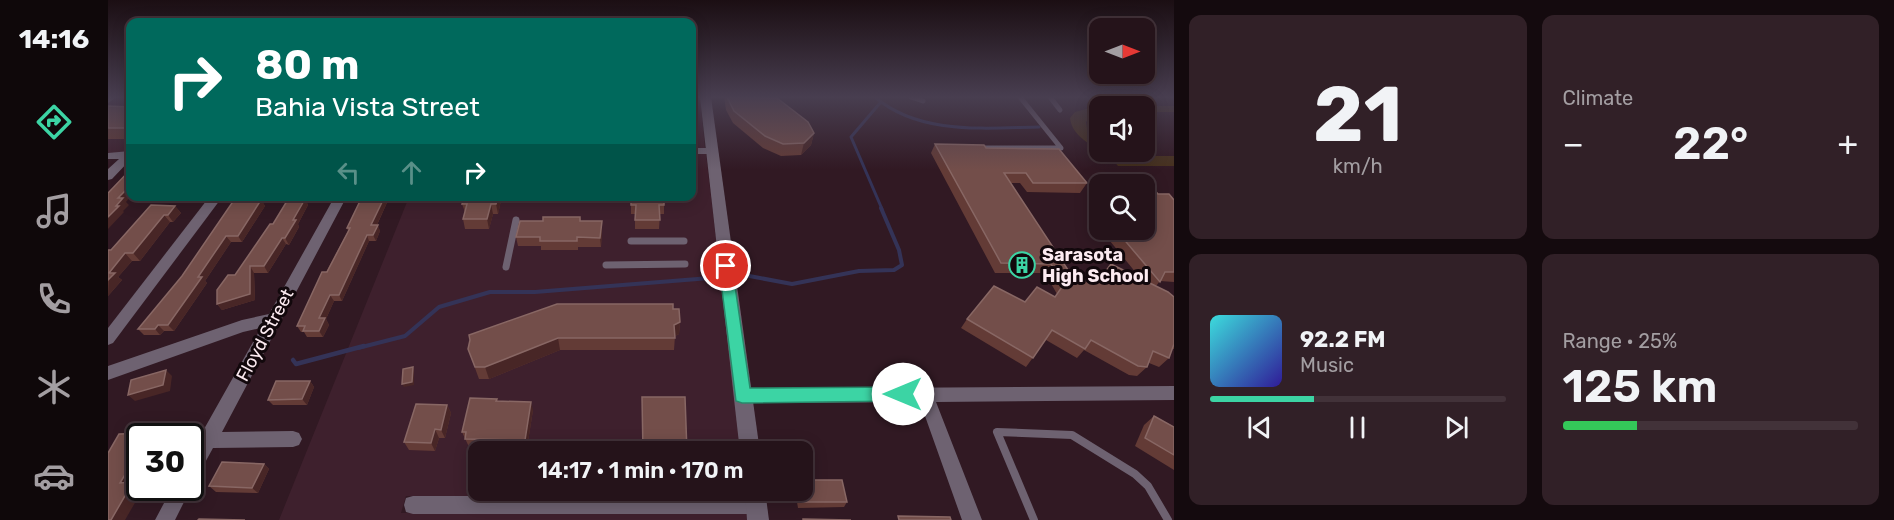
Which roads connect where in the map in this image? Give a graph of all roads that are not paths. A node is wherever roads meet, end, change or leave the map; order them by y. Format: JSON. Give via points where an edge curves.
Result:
{"nodes":[{"id":1,"x":708,"y":121,"type":"edge"},
{"id":2,"x":1040,"y":121,"type":"edge"},
{"id":3,"x":968,"y":148,"type":"edge"},
{"id":4,"x":696,"y":151,"type":"edge"},
{"id":5,"x":711,"y":152,"type":"junction"},
{"id":6,"x":126,"y":155,"type":"edge"},
{"id":7,"x":108,"y":156,"type":"edge"},
{"id":8,"x":126,"y":159,"type":"edge"},
{"id":9,"x":108,"y":176,"type":"edge"},
{"id":10,"x":213,"y":201,"type":"edge"},
{"id":11,"x":338,"y":201,"type":"edge"},
{"id":12,"x":516,"y":220,"type":"dead end"},
{"id":13,"x":631,"y":241,"type":"dead end"},
{"id":14,"x":684,"y":241,"type":"dead end"},
{"id":15,"x":685,"y":264,"type":"dead end"},
{"id":16,"x":606,"y":265,"type":"dead end"},
{"id":17,"x":506,"y":267,"type":"dead end"},
{"id":18,"x":274,"y":319,"type":"junction"},
{"id":19,"x":108,"y":339,"type":"edge"},
{"id":20,"x":108,"y":373,"type":"edge"},
{"id":21,"x":1174,"y":393,"type":"edge"},
{"id":22,"x":926,"y":394,"type":"junction"},
{"id":23,"x":742,"y":396,"type":"junction"},
{"id":24,"x":293,"y":439,"type":"dead end"},
{"id":25,"x":209,"y":440,"type":"junction"},
{"id":26,"x":748,"y":441,"type":"edge"},
{"id":27,"x":204,"y":449,"type":"edge"},
{"id":28,"x":175,"y":501,"type":"edge"},
{"id":29,"x":413,"y":505,"type":"dead end"},
{"id":30,"x":756,"y":505,"type":"edge"},
{"id":31,"x":165,"y":520,"type":"edge"},
{"id":32,"x":972,"y":520,"type":"edge"},
{"id":33,"x":1034,"y":520,"type":"edge"},
{"id":34,"x":1168,"y":520,"type":"edge"}],
"edges":[{"from":1,"to":5,"type":"street"},
{"from":2,"to":3,"type":"lane","via":[[1061,148]]},
{"from":4,"to":5,"type":"street"},
{"from":5,"to":23,"type":"street"},
{"from":6,"to":7,"type":"street"},
{"from":8,"to":9,"type":"street"},
{"from":10,"to":19,"type":"street"},
{"from":11,"to":18,"type":"street","name":"Floyd Street"},
{"from":12,"to":17,"type":"lane"},
{"from":13,"to":14,"type":"lane"},
{"from":15,"to":16,"type":"lane"},
{"from":18,"to":20,"type":"street"},
{"from":18,"to":25,"type":"street","name":"Floyd Street"},
{"from":21,"to":22,"type":"street"},
{"from":22,"to":23,"type":"street"},
{"from":22,"to":32,"type":"street"},
{"from":23,"to":26,"type":"street"},
{"from":24,"to":25,"type":"street"},
{"from":25,"to":27,"type":"street","name":"Floyd Street"},
{"from":28,"to":31,"type":"street"},
{"from":29,"to":30,"type":"street"},
{"from":33,"to":34,"type":"lane","via":[[997,432],[1072,435],[1135,474],[1148,486]]}]}
